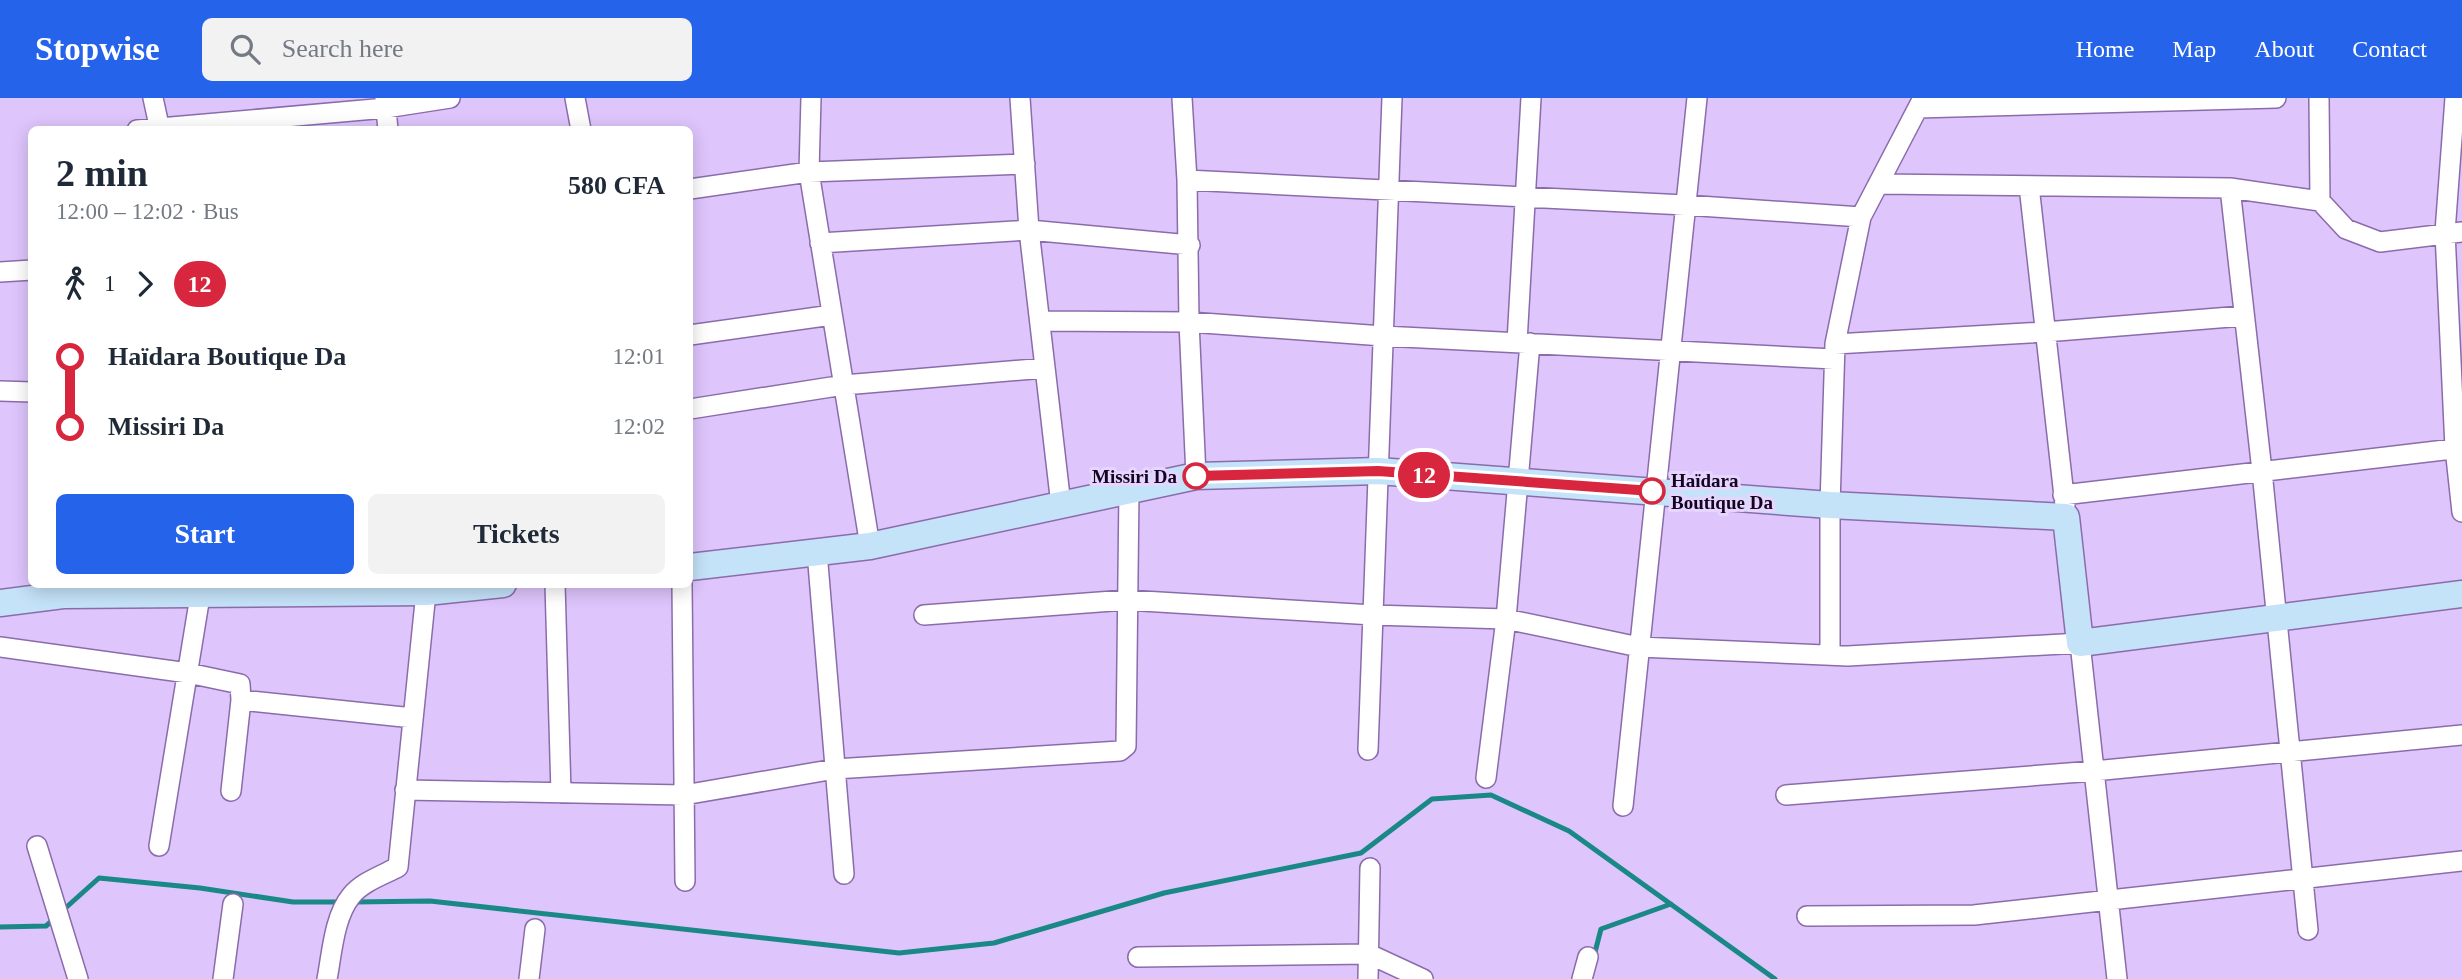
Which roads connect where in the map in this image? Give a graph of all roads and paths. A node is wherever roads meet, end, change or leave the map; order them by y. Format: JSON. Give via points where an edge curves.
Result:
{"nodes":[{"id":1,"x":153,"y":98,"type":"edge"},
{"id":2,"x":450,"y":98,"type":"edge"},
{"id":3,"x":575,"y":98,"type":"edge"},
{"id":4,"x":811,"y":98,"type":"edge"},
{"id":5,"x":1020,"y":98,"type":"edge"},
{"id":6,"x":1182,"y":98,"type":"edge"},
{"id":7,"x":1392,"y":98,"type":"edge"},
{"id":8,"x":1531,"y":98,"type":"edge"},
{"id":9,"x":1697,"y":98,"type":"edge"},
{"id":10,"x":2276,"y":98,"type":"edge"},
{"id":11,"x":2319,"y":98,"type":"edge"},
{"id":12,"x":2455,"y":98,"type":"edge"},
{"id":13,"x":385,"y":103,"type":"edge"},
{"id":14,"x":1921,"y":103,"type":"edge"},
{"id":15,"x":160,"y":126,"type":"edge"},
{"id":16,"x":178,"y":126,"type":"edge"},
{"id":17,"x":388,"y":126,"type":"edge"},
{"id":18,"x":580,"y":126,"type":"edge"},
{"id":19,"x":1025,"y":164,"type":"junction"},
{"id":20,"x":809,"y":172,"type":"junction"},
{"id":21,"x":1187,"y":180,"type":"junction"},
{"id":22,"x":1878,"y":184,"type":"junction"},
{"id":23,"x":2029,"y":186,"type":"junction"},
{"id":24,"x":2230,"y":188,"type":"junction"},
{"id":25,"x":693,"y":189,"type":"edge"},
{"id":26,"x":1389,"y":190,"type":"junction"},
{"id":27,"x":1525,"y":197,"type":"junction"},
{"id":28,"x":2320,"y":201,"type":"junction"},
{"id":29,"x":1685,"y":205,"type":"junction"},
{"id":30,"x":1861,"y":218,"type":"junction"},
{"id":31,"x":1029,"y":230,"type":"junction"},
{"id":32,"x":2454,"y":232,"type":"edge"},
{"id":33,"x":820,"y":243,"type":"junction"},
{"id":34,"x":1190,"y":245,"type":"junction"},
{"id":35,"x":28,"y":270,"type":"edge"},
{"id":36,"x":0,"y":272,"type":"edge"},
{"id":37,"x":832,"y":314,"type":"junction"},
{"id":38,"x":2243,"y":316,"type":"junction"},
{"id":39,"x":1040,"y":321,"type":"junction"},
{"id":40,"x":1189,"y":322,"type":"junction"},
{"id":41,"x":2045,"y":332,"type":"junction"},
{"id":42,"x":693,"y":335,"type":"edge"},
{"id":43,"x":1383,"y":336,"type":"junction"},
{"id":44,"x":1523,"y":343,"type":"junction"},
{"id":45,"x":1671,"y":351,"type":"junction"},
{"id":46,"x":1835,"y":352,"type":"junction"},
{"id":47,"x":1045,"y":368,"type":"junction"},
{"id":48,"x":844,"y":385,"type":"junction"},
{"id":49,"x":0,"y":391,"type":"edge"},
{"id":50,"x":28,"y":392,"type":"edge"},
{"id":51,"x":693,"y":409,"type":"edge"},
{"id":52,"x":2459,"y":448,"type":"edge"},
{"id":53,"x":1378,"y":471,"type":"junction"},
{"id":54,"x":2262,"y":471,"type":"junction"},
{"id":55,"x":1196,"y":476,"type":"junction"},
{"id":56,"x":1517,"y":482,"type":"junction"},
{"id":57,"x":1129,"y":490,"type":"junction"},
{"id":58,"x":1656,"y":492,"type":"junction"},
{"id":59,"x":1061,"y":505,"type":"junction"},
{"id":60,"x":1830,"y":505,"type":"junction"},
{"id":61,"x":2065,"y":506,"type":"junction"},
{"id":62,"x":2462,"y":512,"type":"edge"},
{"id":63,"x":870,"y":546,"type":"junction"},
{"id":64,"x":817,"y":552,"type":"junction"},
{"id":65,"x":693,"y":567,"type":"edge"},
{"id":66,"x":452,"y":588,"type":"edge"},
{"id":67,"x":555,"y":588,"type":"edge"},
{"id":68,"x":682,"y":588,"type":"edge"},
{"id":69,"x":202,"y":589,"type":"edge"},
{"id":70,"x":335,"y":589,"type":"edge"},
{"id":71,"x":64,"y":590,"type":"edge"},
{"id":72,"x":426,"y":592,"type":"junction"},
{"id":73,"x":2462,"y":594,"type":"edge"},
{"id":74,"x":1126,"y":600,"type":"junction"},
{"id":75,"x":0,"y":603,"type":"edge"},
{"id":76,"x":924,"y":615,"type":"dead end"},
{"id":77,"x":1373,"y":615,"type":"junction"},
{"id":78,"x":1506,"y":619,"type":"junction"},
{"id":79,"x":2277,"y":619,"type":"junction"},
{"id":80,"x":2080,"y":643,"type":"junction"},
{"id":81,"x":0,"y":647,"type":"edge"},
{"id":82,"x":1639,"y":647,"type":"junction"},
{"id":83,"x":1830,"y":654,"type":"junction"},
{"id":84,"x":188,"y":673,"type":"junction"},
{"id":85,"x":241,"y":700,"type":"junction"},
{"id":86,"x":413,"y":718,"type":"junction"},
{"id":87,"x":2462,"y":736,"type":"edge"},
{"id":88,"x":1368,"y":750,"type":"dead end"},
{"id":89,"x":2290,"y":752,"type":"junction"},
{"id":90,"x":835,"y":769,"type":"junction"},
{"id":91,"x":2094,"y":771,"type":"junction"},
{"id":92,"x":1486,"y":778,"type":"dead end"},
{"id":93,"x":405,"y":790,"type":"junction"},
{"id":94,"x":231,"y":792,"type":"dead end"},
{"id":95,"x":561,"y":793,"type":"junction"},
{"id":96,"x":1786,"y":794,"type":"dead end"},
{"id":97,"x":684,"y":796,"type":"junction"},
{"id":98,"x":1623,"y":806,"type":"dead end"},
{"id":99,"x":37,"y":846,"type":"dead end"},
{"id":100,"x":159,"y":846,"type":"dead end"},
{"id":101,"x":2462,"y":861,"type":"edge"},
{"id":102,"x":1370,"y":868,"type":"dead end"},
{"id":103,"x":844,"y":874,"type":"dead end"},
{"id":104,"x":2303,"y":879,"type":"junction"},
{"id":105,"x":685,"y":881,"type":"dead end"},
{"id":106,"x":2109,"y":900,"type":"junction"},
{"id":107,"x":233,"y":904,"type":"dead end"},
{"id":108,"x":1807,"y":916,"type":"dead end"},
{"id":109,"x":535,"y":929,"type":"dead end"},
{"id":110,"x":2308,"y":930,"type":"dead end"},
{"id":111,"x":1369,"y":954,"type":"junction"},
{"id":112,"x":1138,"y":957,"type":"dead end"},
{"id":113,"x":1588,"y":957,"type":"dead end"},
{"id":114,"x":78,"y":979,"type":"edge"},
{"id":115,"x":223,"y":979,"type":"edge"},
{"id":116,"x":327,"y":979,"type":"edge"},
{"id":117,"x":529,"y":979,"type":"edge"},
{"id":118,"x":1368,"y":979,"type":"edge"},
{"id":119,"x":1423,"y":979,"type":"edge"},
{"id":120,"x":1582,"y":979,"type":"edge"},
{"id":121,"x":2118,"y":979,"type":"edge"}],
"edges":[{"from":1,"to":15,"type":"street"},
{"from":2,"to":13,"type":"street"},
{"from":3,"to":18,"type":"street"},
{"from":4,"to":20,"type":"street"},
{"from":5,"to":19,"type":"street"},
{"from":6,"to":21,"type":"street"},
{"from":7,"to":26,"type":"street"},
{"from":8,"to":27,"type":"street"},
{"from":9,"to":29,"type":"street"},
{"from":10,"to":14,"type":"street"},
{"from":11,"to":28,"type":"street"},
{"from":12,"to":32,"type":"street"},
{"from":13,"to":16,"type":"street"},
{"from":13,"to":17,"type":"street"},
{"from":14,"to":22,"type":"street"},
{"from":19,"to":20,"type":"street"},
{"from":19,"to":31,"type":"street"},
{"from":20,"to":25,"type":"street"},
{"from":20,"to":33,"type":"street"},
{"from":21,"to":26,"type":"street"},
{"from":21,"to":34,"type":"street"},
{"from":22,"to":23,"type":"street"},
{"from":22,"to":30,"type":"street"},
{"from":23,"to":24,"type":"street"},
{"from":23,"to":41,"type":"street"},
{"from":24,"to":28,"type":"street"},
{"from":24,"to":38,"type":"street"},
{"from":26,"to":27,"type":"street"},
{"from":26,"to":43,"type":"street"},
{"from":27,"to":29,"type":"street"},
{"from":27,"to":44,"type":"street"},
{"from":28,"to":32,"type":"street","via":[[2346,229],[2380,242]]},
{"from":29,"to":30,"type":"street"},
{"from":29,"to":45,"type":"street"},
{"from":30,"to":46,"type":"street"},
{"from":31,"to":33,"type":"street"},
{"from":31,"to":34,"type":"street"},
{"from":31,"to":39,"type":"street"},
{"from":32,"to":52,"type":"street"},
{"from":33,"to":37,"type":"street"},
{"from":34,"to":40,"type":"street"},
{"from":35,"to":36,"type":"street"},
{"from":37,"to":42,"type":"street"},
{"from":37,"to":48,"type":"street"},
{"from":38,"to":41,"type":"street"},
{"from":38,"to":54,"type":"street"},
{"from":39,"to":40,"type":"street"},
{"from":39,"to":47,"type":"street"},
{"from":40,"to":43,"type":"street"},
{"from":40,"to":55,"type":"street"},
{"from":41,"to":46,"type":"street"},
{"from":41,"to":61,"type":"street"},
{"from":43,"to":44,"type":"street"},
{"from":43,"to":53,"type":"street"},
{"from":44,"to":45,"type":"street"},
{"from":44,"to":56,"type":"street"},
{"from":45,"to":46,"type":"street"},
{"from":45,"to":58,"type":"street"},
{"from":46,"to":60,"type":"street"},
{"from":47,"to":48,"type":"street"},
{"from":47,"to":59,"type":"street"},
{"from":48,"to":51,"type":"street"},
{"from":48,"to":63,"type":"street"},
{"from":49,"to":50,"type":"street"},
{"from":52,"to":54,"type":"street"},
{"from":52,"to":62,"type":"street"},
{"from":53,"to":55,"type":"street"},
{"from":53,"to":56,"type":"street"},
{"from":53,"to":77,"type":"street"},
{"from":54,"to":61,"type":"street"},
{"from":54,"to":79,"type":"street"},
{"from":55,"to":57,"type":"street"},
{"from":56,"to":58,"type":"street"},
{"from":56,"to":78,"type":"street"},
{"from":57,"to":59,"type":"street"},
{"from":57,"to":74,"type":"street"},
{"from":58,"to":60,"type":"street"},
{"from":58,"to":82,"type":"street"},
{"from":59,"to":63,"type":"street"},
{"from":60,"to":61,"type":"street"},
{"from":60,"to":83,"type":"street"},
{"from":61,"to":80,"type":"street"},
{"from":63,"to":64,"type":"street"},
{"from":64,"to":65,"type":"street"},
{"from":64,"to":90,"type":"street"},
{"from":66,"to":72,"type":"street"},
{"from":67,"to":95,"type":"street"},
{"from":68,"to":97,"type":"street"},
{"from":69,"to":70,"type":"street"},
{"from":69,"to":71,"type":"street"},
{"from":69,"to":84,"type":"street"},
{"from":70,"to":72,"type":"street"},
{"from":71,"to":75,"type":"street"},
{"from":72,"to":86,"type":"street"},
{"from":73,"to":79,"type":"street"},
{"from":74,"to":76,"type":"street"},
{"from":74,"to":77,"type":"street"},
{"from":74,"to":90,"type":"street","via":[[1124,749]]},
{"from":77,"to":78,"type":"street"},
{"from":77,"to":88,"type":"street"},
{"from":78,"to":82,"type":"street"},
{"from":78,"to":92,"type":"street"},
{"from":79,"to":80,"type":"street"},
{"from":79,"to":89,"type":"street"},
{"from":80,"to":83,"type":"street"},
{"from":80,"to":91,"type":"street"},
{"from":81,"to":84,"type":"street"},
{"from":82,"to":83,"type":"street"},
{"from":82,"to":98,"type":"street"},
{"from":84,"to":85,"type":"street","via":[[240,684]]},
{"from":84,"to":100,"type":"street"},
{"from":85,"to":86,"type":"street"},
{"from":85,"to":94,"type":"street"},
{"from":86,"to":93,"type":"street"},
{"from":87,"to":89,"type":"street"},
{"from":89,"to":91,"type":"street"},
{"from":89,"to":104,"type":"street"},
{"from":90,"to":97,"type":"street"},
{"from":90,"to":103,"type":"street"},
{"from":91,"to":96,"type":"street"},
{"from":91,"to":106,"type":"street"},
{"from":93,"to":95,"type":"street"},
{"from":93,"to":116,"type":"street","via":[[398,867],[352,895],[340,915]]},
{"from":95,"to":97,"type":"street"},
{"from":97,"to":105,"type":"street"},
{"from":99,"to":114,"type":"street"},
{"from":101,"to":104,"type":"street"},
{"from":102,"to":111,"type":"street"},
{"from":104,"to":106,"type":"street"},
{"from":104,"to":110,"type":"street"},
{"from":106,"to":108,"type":"street","via":[[1974,915]]},
{"from":106,"to":121,"type":"street"},
{"from":107,"to":115,"type":"street"},
{"from":109,"to":117,"type":"street"},
{"from":111,"to":112,"type":"street"},
{"from":111,"to":118,"type":"street"},
{"from":111,"to":119,"type":"street"},
{"from":113,"to":120,"type":"street"}]}
